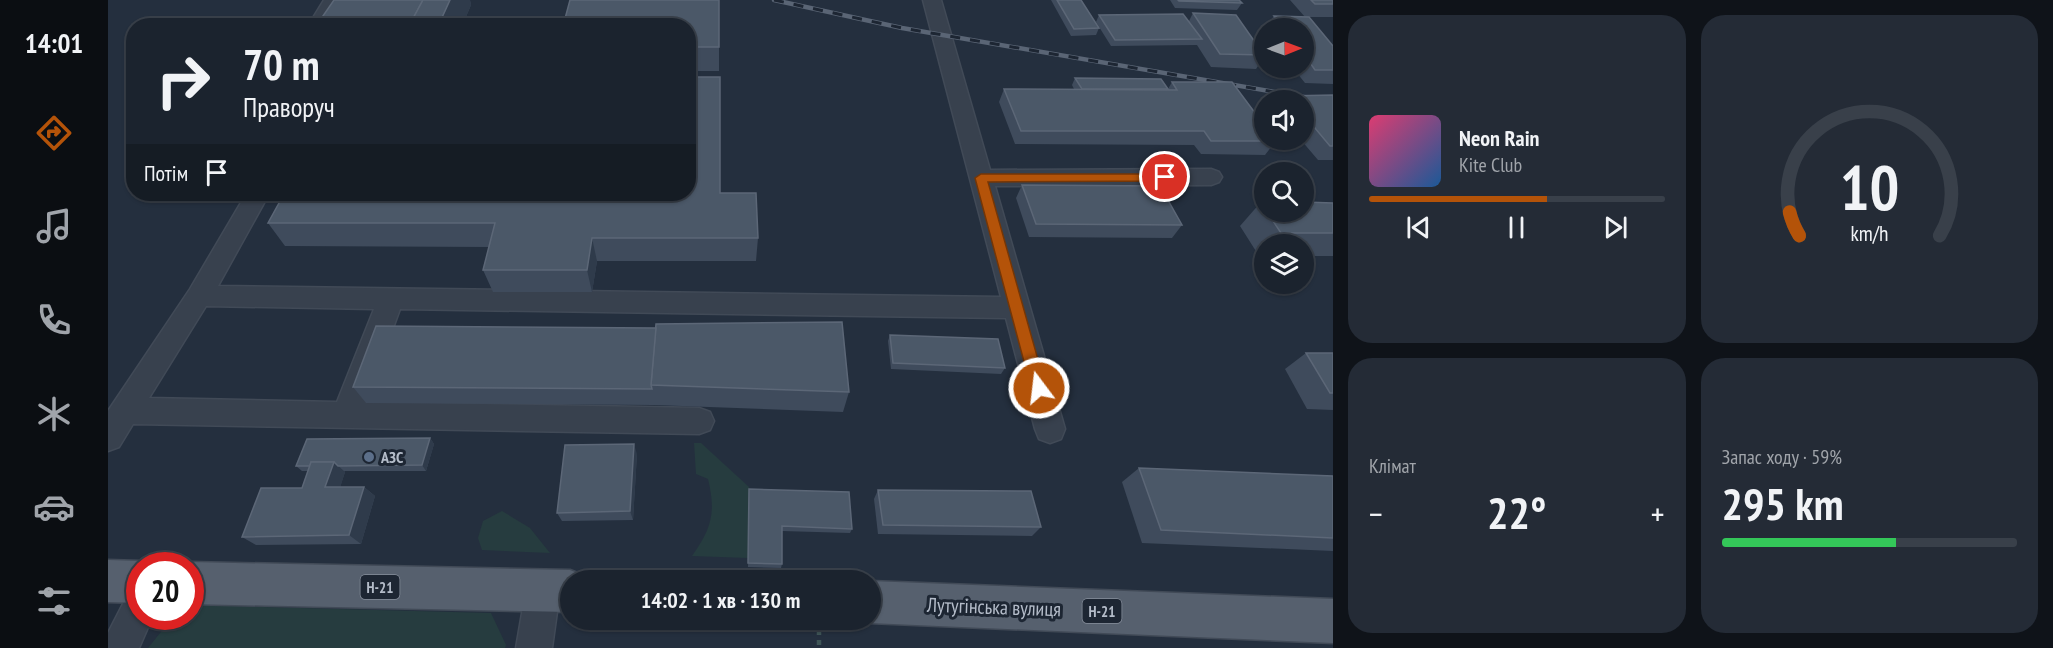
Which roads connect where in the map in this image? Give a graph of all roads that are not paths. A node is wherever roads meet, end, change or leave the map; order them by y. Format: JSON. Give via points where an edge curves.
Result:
{"nodes":[{"id":1,"x":333,"y":0,"type":"edge"},
{"id":2,"x":932,"y":0,"type":"edge"},
{"id":3,"x":322,"y":18,"type":"edge"},
{"id":4,"x":1211,"y":177,"type":"dead end"},
{"id":5,"x":981,"y":178,"type":"junction"},
{"id":6,"x":253,"y":201,"type":"edge"},
{"id":7,"x":199,"y":296,"type":"junction"},
{"id":8,"x":391,"y":299,"type":"junction"},
{"id":9,"x":1017,"y":308,"type":"junction"},
{"id":10,"x":125,"y":411,"type":"junction"},
{"id":11,"x":346,"y":415,"type":"junction"},
{"id":12,"x":699,"y":421,"type":"dead end"},
{"id":13,"x":1050,"y":429,"type":"dead end"},
{"id":14,"x":108,"y":437,"type":"edge"},
{"id":15,"x":108,"y":582,"type":"edge"},
{"id":16,"x":126,"y":582,"type":"edge"},
{"id":17,"x":204,"y":583,"type":"edge"},
{"id":18,"x":557,"y":590,"type":"edge"},
{"id":19,"x":881,"y":602,"type":"edge"},
{"id":20,"x":1333,"y":621,"type":"edge"},
{"id":21,"x":129,"y":630,"type":"edge"},
{"id":22,"x":120,"y":648,"type":"edge"},
{"id":23,"x":534,"y":648,"type":"edge"}],
"edges":[{"from":1,"to":3,"type":"street"},
{"from":2,"to":5,"type":"street"},
{"from":4,"to":5,"type":"street"},
{"from":5,"to":9,"type":"street"},
{"from":6,"to":7,"type":"street"},
{"from":7,"to":8,"type":"street"},
{"from":7,"to":10,"type":"street"},
{"from":8,"to":9,"type":"street"},
{"from":8,"to":11,"type":"street"},
{"from":9,"to":13,"type":"street"},
{"from":10,"to":11,"type":"street"},
{"from":10,"to":14,"type":"street"},
{"from":11,"to":12,"type":"street"},
{"from":15,"to":16,"type":"main road"},
{"from":17,"to":18,"type":"main road","number":"Н-21"},
{"from":18,"to":23,"type":"street"},
{"from":19,"to":20,"type":"main road","name":"Лутугінська вулиця","number":"Н-21"},
{"from":21,"to":22,"type":"street"}]}
